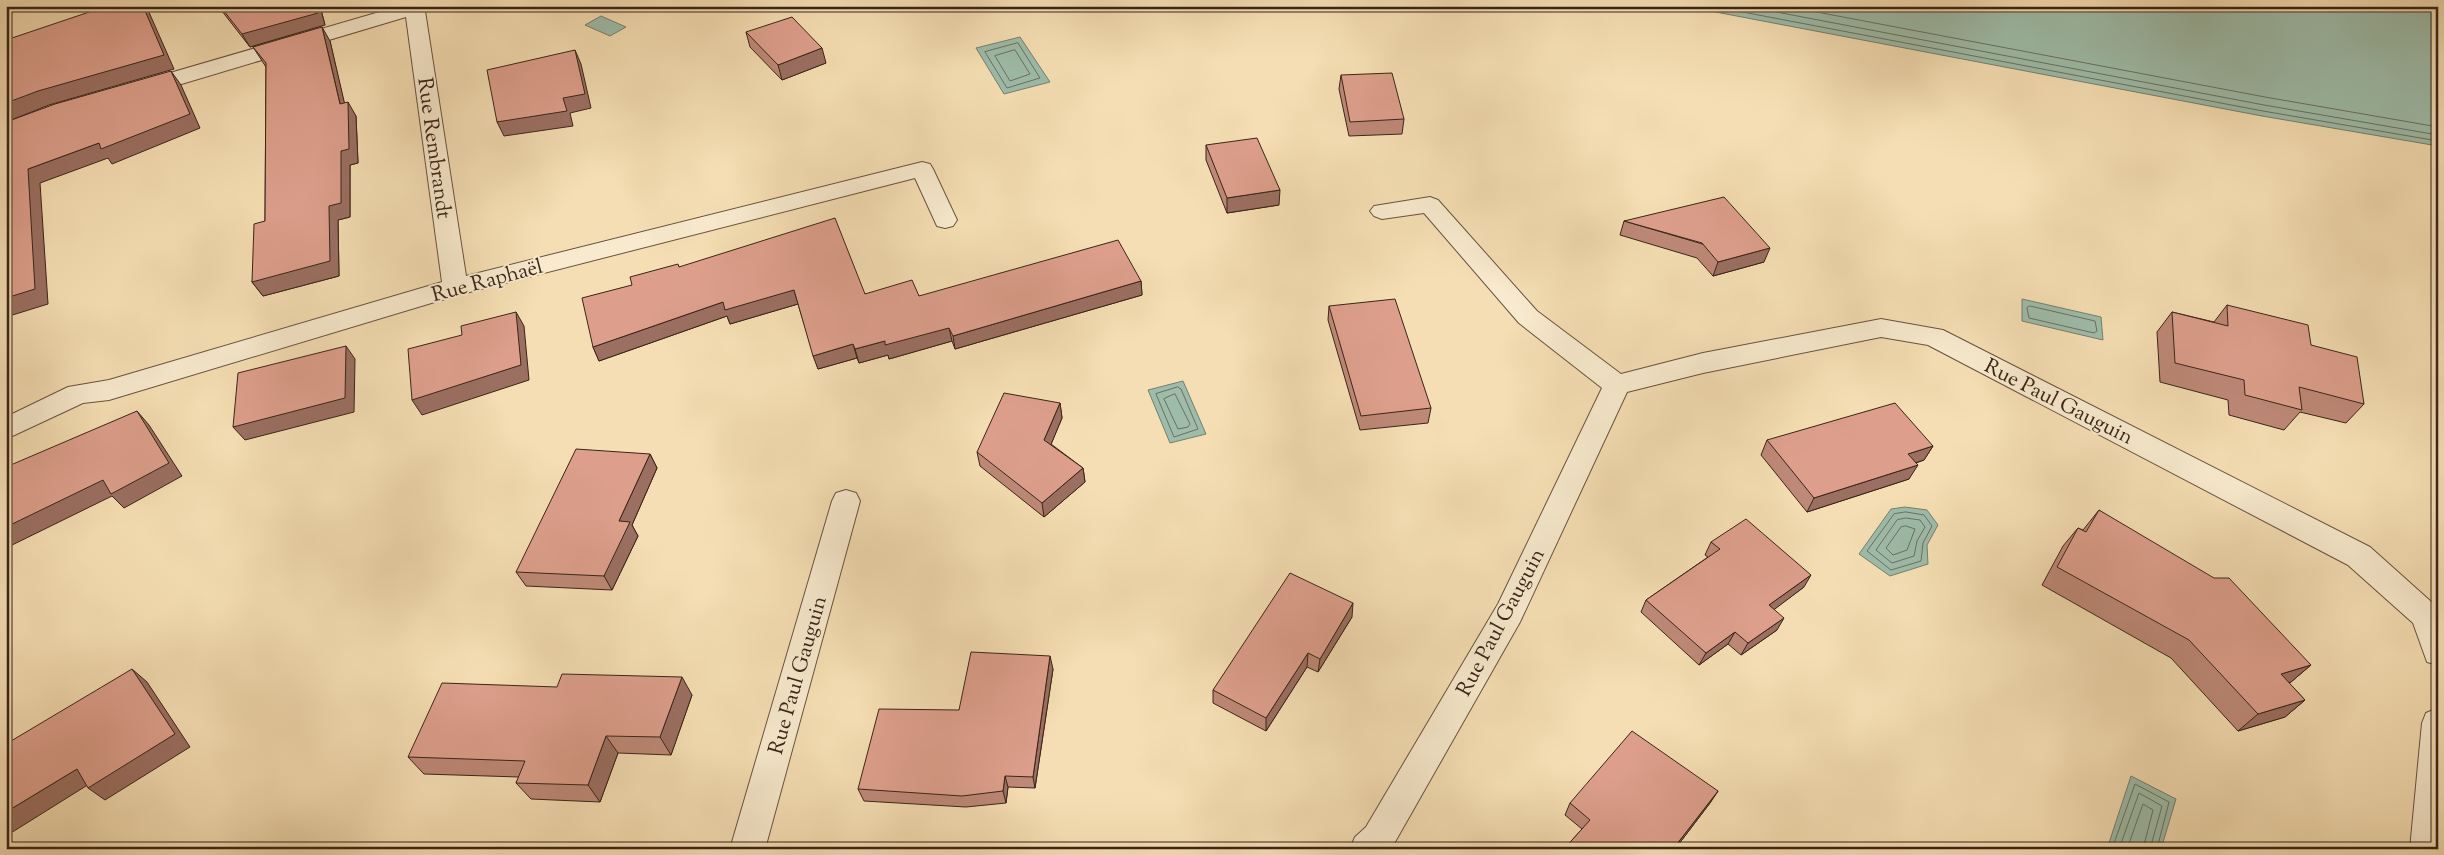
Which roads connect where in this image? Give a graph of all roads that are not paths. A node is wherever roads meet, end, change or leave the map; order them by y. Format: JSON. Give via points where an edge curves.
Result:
{"nodes":[{"id":1,"x":418,"y":8,"type":"edge"},
{"id":2,"x":124,"y":93,"type":"edge"},
{"id":3,"x":1382,"y":211,"type":"dead end"},
{"id":4,"x":945,"y":220,"type":"dead end"},
{"id":5,"x":455,"y":287,"type":"junction"},
{"id":6,"x":1617,"y":385,"type":"junction"},
{"id":7,"x":78,"y":394,"type":"junction"},
{"id":8,"x":6,"y":411,"type":"edge"},
{"id":9,"x":6,"y":429,"type":"edge"},
{"id":10,"x":846,"y":501,"type":"dead end"},
{"id":11,"x":2432,"y":616,"type":"edge"},
{"id":12,"x":2438,"y":652,"type":"edge"},
{"id":13,"x":2438,"y":723,"type":"edge"},
{"id":14,"x":747,"y":849,"type":"edge"},
{"id":15,"x":1367,"y":849,"type":"edge"},
{"id":16,"x":2427,"y":849,"type":"edge"}],
"edges":[{"from":1,"to":2,"type":"street","name":"Rue Rembrandt"},
{"from":1,"to":5,"type":"street","name":"Rue Rembrandt"},
{"from":3,"to":6,"type":"street","via":[[1430,205],[1528,317]]},
{"from":4,"to":5,"type":"street","name":"Rue Raphaël","via":[[922,169]]},
{"from":5,"to":7,"type":"street","name":"Rue Raphaël","via":[[109,390]]},
{"from":6,"to":11,"type":"street","name":"Rue Paul Gauguin","via":[[1703,363],[1881,328],[1934,337],[2358,556]]},
{"from":6,"to":15,"type":"street","name":"Rue Paul Gauguin","via":[[1509,613],[1378,839]]},
{"from":7,"to":8,"type":"street"},
{"from":7,"to":9,"type":"street","name":"Rue Raphaël"},
{"from":10,"to":14,"type":"street","name":"Rue Paul Gauguin"},
{"from":11,"to":12,"type":"street","name":"Rue Paul Gauguin"},
{"from":13,"to":16,"type":"street"}]}
